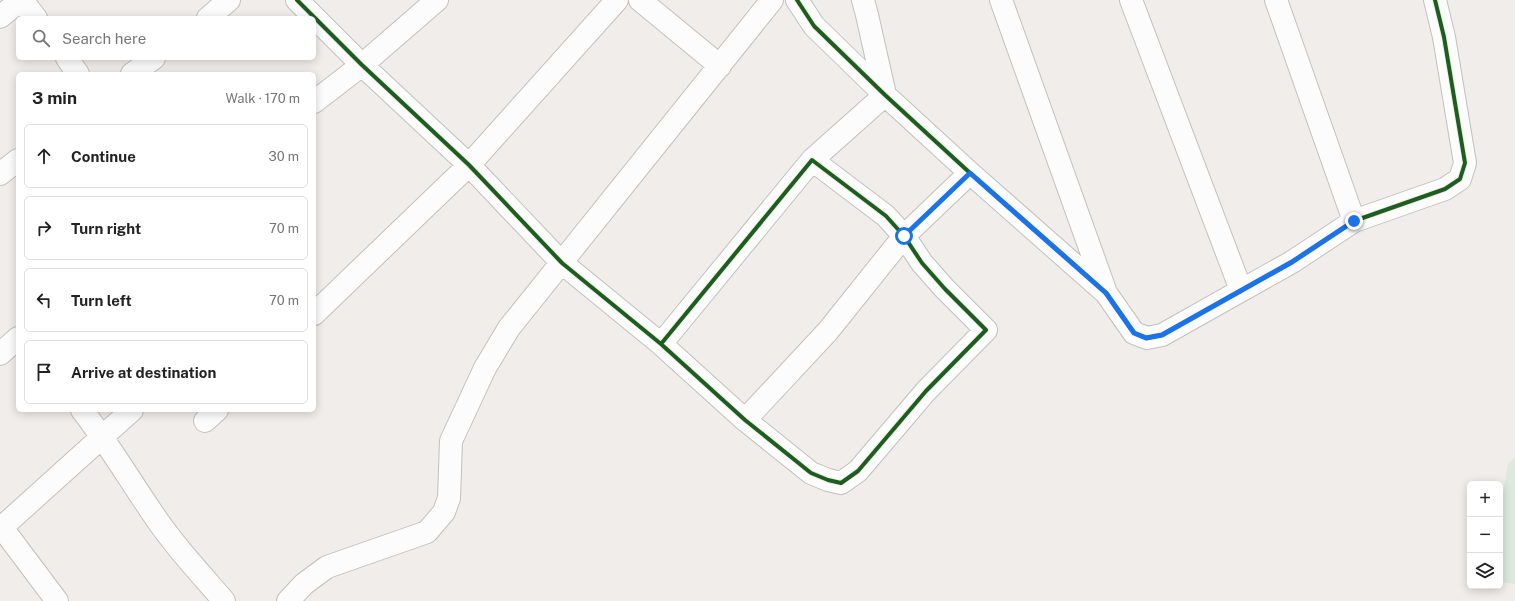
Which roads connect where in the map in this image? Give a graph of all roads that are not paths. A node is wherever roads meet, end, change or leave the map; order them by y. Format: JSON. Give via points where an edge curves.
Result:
{"nodes":[{"id":1,"x":21,"y":0,"type":"edge"},
{"id":2,"x":229,"y":0,"type":"edge"},
{"id":3,"x":297,"y":0,"type":"edge"},
{"id":4,"x":437,"y":0,"type":"edge"},
{"id":5,"x":617,"y":0,"type":"edge"},
{"id":6,"x":640,"y":0,"type":"edge"},
{"id":7,"x":772,"y":0,"type":"edge"},
{"id":8,"x":797,"y":0,"type":"edge"},
{"id":9,"x":863,"y":0,"type":"edge"},
{"id":10,"x":1001,"y":0,"type":"edge"},
{"id":11,"x":1131,"y":0,"type":"edge"},
{"id":12,"x":1276,"y":0,"type":"edge"},
{"id":13,"x":1435,"y":0,"type":"edge"},
{"id":14,"x":34,"y":16,"type":"edge"},
{"id":15,"x":210,"y":16,"type":"edge"},
{"id":16,"x":313,"y":16,"type":"edge"},
{"id":17,"x":0,"y":17,"type":"edge"},
{"id":18,"x":316,"y":19,"type":"edge"},
{"id":19,"x":68,"y":60,"type":"edge"},
{"id":20,"x":151,"y":60,"type":"edge"},
{"id":21,"x":362,"y":65,"type":"junction"},
{"id":22,"x":720,"y":66,"type":"junction"},
{"id":23,"x":77,"y":72,"type":"edge"},
{"id":24,"x":135,"y":72,"type":"edge"},
{"id":25,"x":885,"y":95,"type":"junction"},
{"id":26,"x":316,"y":100,"type":"edge"},
{"id":27,"x":812,"y":160,"type":"junction"},
{"id":28,"x":16,"y":162,"type":"edge"},
{"id":29,"x":469,"y":166,"type":"junction"},
{"id":30,"x":970,"y":173,"type":"junction"},
{"id":31,"x":0,"y":174,"type":"edge"},
{"id":32,"x":1354,"y":221,"type":"junction"},
{"id":33,"x":904,"y":236,"type":"junction"},
{"id":34,"x":562,"y":264,"type":"junction"},
{"id":35,"x":1241,"y":290,"type":"junction"},
{"id":36,"x":1106,"y":293,"type":"junction"},
{"id":37,"x":316,"y":312,"type":"edge"},
{"id":38,"x":16,"y":340,"type":"edge"},
{"id":39,"x":661,"y":344,"type":"junction"},
{"id":40,"x":0,"y":354,"type":"edge"},
{"id":41,"x":84,"y":412,"type":"edge"},
{"id":42,"x":130,"y":412,"type":"edge"},
{"id":43,"x":745,"y":420,"type":"junction"},
{"id":44,"x":103,"y":437,"type":"junction"},
{"id":45,"x":1,"y":527,"type":"edge"},
{"id":46,"x":57,"y":601,"type":"edge"},
{"id":47,"x":224,"y":601,"type":"edge"},
{"id":48,"x":288,"y":601,"type":"edge"}],
"edges":[{"from":1,"to":14,"type":"street"},
{"from":1,"to":17,"type":"street"},
{"from":2,"to":15,"type":"street"},
{"from":3,"to":16,"type":"street"},
{"from":4,"to":21,"type":"street"},
{"from":5,"to":29,"type":"street"},
{"from":6,"to":22,"type":"street"},
{"from":7,"to":22,"type":"street"},
{"from":8,"to":25,"type":"street","via":[[814,26]]},
{"from":9,"to":25,"type":"street"},
{"from":10,"to":36,"type":"street"},
{"from":11,"to":35,"type":"street"},
{"from":12,"to":32,"type":"street"},
{"from":13,"to":32,"type":"street","via":[[1444,37],[1465,163],[1460,179],[1445,189]]},
{"from":18,"to":21,"type":"street"},
{"from":19,"to":23,"type":"street"},
{"from":20,"to":24,"type":"street"},
{"from":21,"to":26,"type":"street"},
{"from":21,"to":29,"type":"street"},
{"from":22,"to":34,"type":"street"},
{"from":25,"to":27,"type":"street"},
{"from":25,"to":30,"type":"street"},
{"from":27,"to":33,"type":"street","via":[[886,216]]},
{"from":27,"to":39,"type":"street"},
{"from":28,"to":31,"type":"street"},
{"from":29,"to":34,"type":"street"},
{"from":29,"to":37,"type":"street"},
{"from":30,"to":33,"type":"street"},
{"from":30,"to":36,"type":"street"},
{"from":32,"to":35,"type":"street","via":[[1292,262]]},
{"from":33,"to":43,"type":"street","via":[[828,331]]},
{"from":33,"to":43,"type":"street","via":[[922,263],[986,330],[926,391],[858,471],[841,482],[811,473]]},
{"from":34,"to":39,"type":"street"},
{"from":34,"to":48,"type":"street","via":[[509,328],[485,368],[451,441],[449,498],[444,512],[427,532],[327,567],[304,584]]},
{"from":35,"to":36,"type":"street","via":[[1162,335],[1146,338],[1134,333]]},
{"from":38,"to":40,"type":"street"},
{"from":39,"to":43,"type":"street"},
{"from":41,"to":44,"type":"street"},
{"from":42,"to":44,"type":"street"},
{"from":44,"to":45,"type":"street"},
{"from":44,"to":47,"type":"street","via":[[151,512]]},
{"from":45,"to":46,"type":"street"}]}
